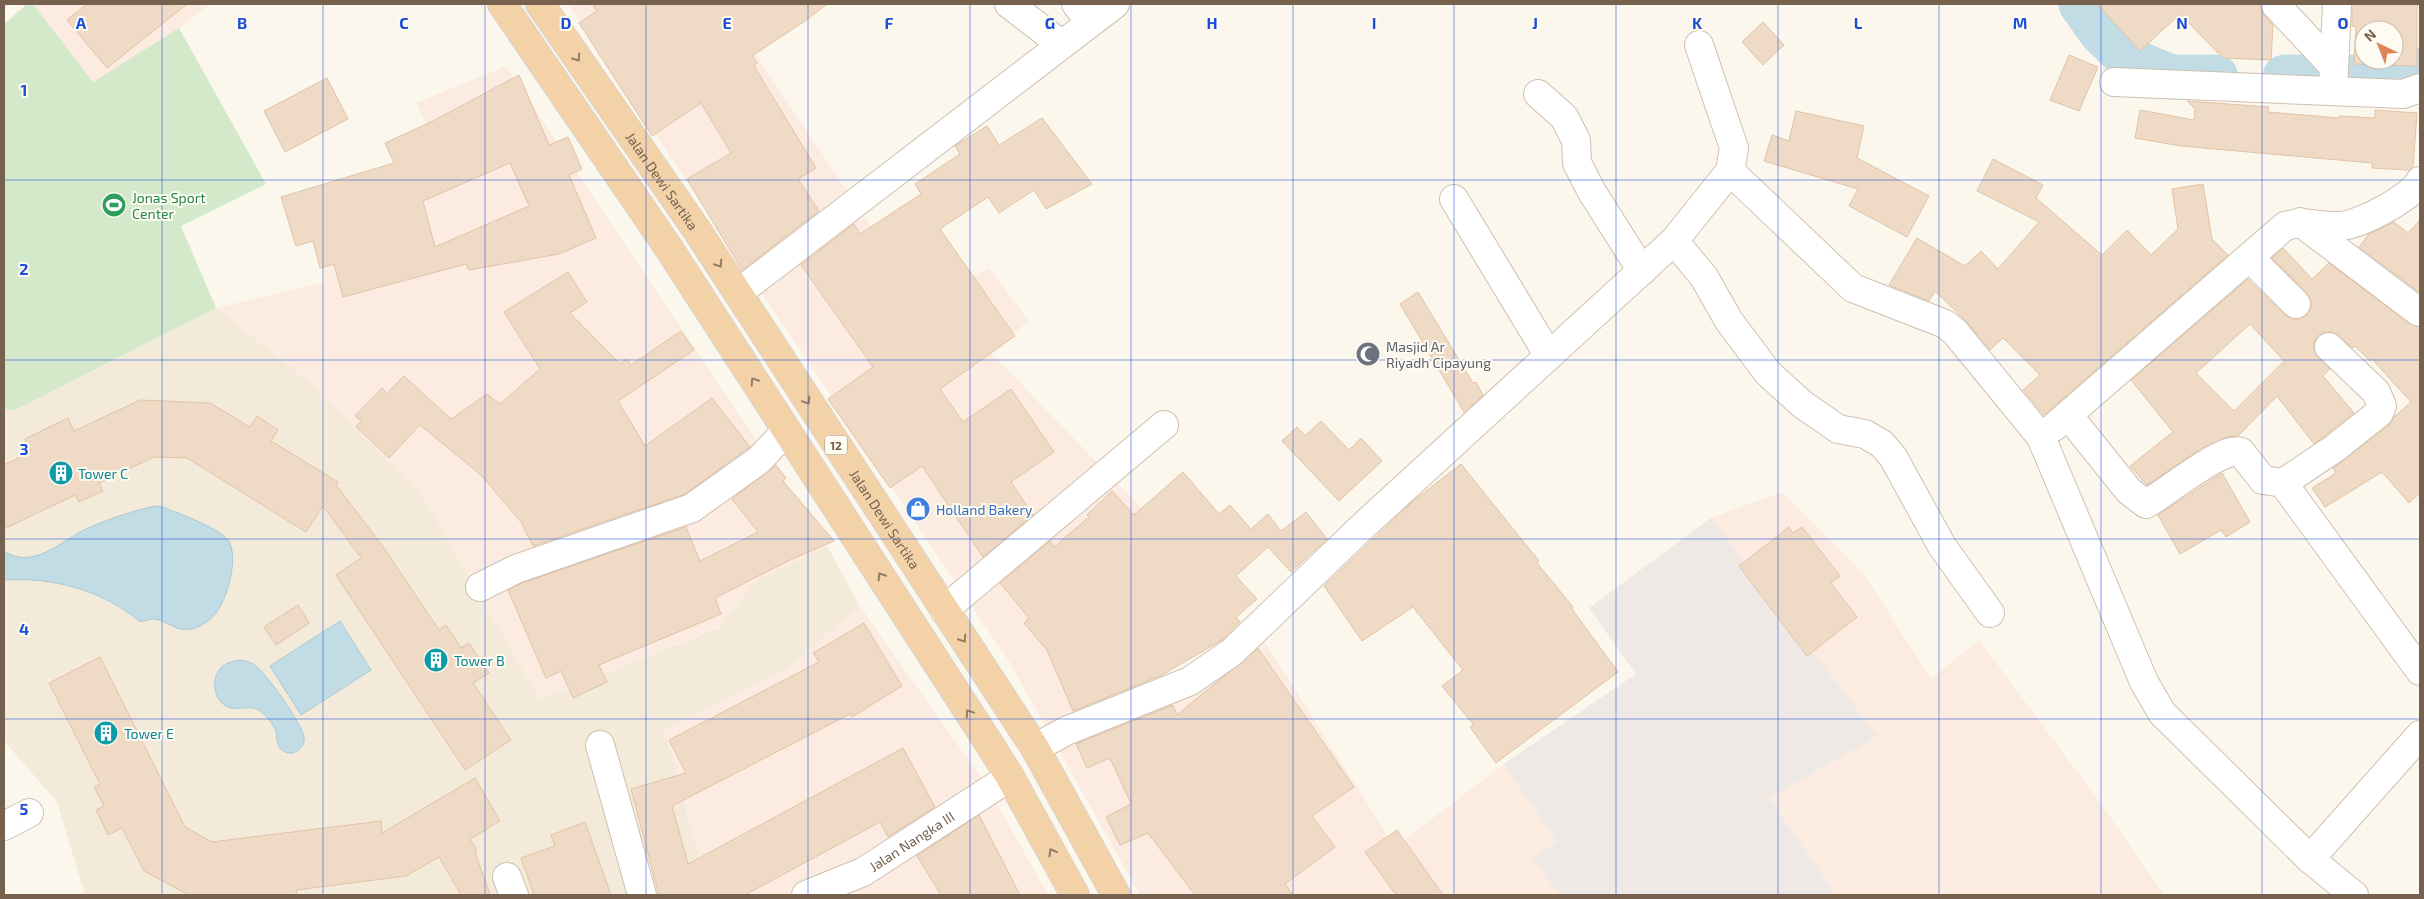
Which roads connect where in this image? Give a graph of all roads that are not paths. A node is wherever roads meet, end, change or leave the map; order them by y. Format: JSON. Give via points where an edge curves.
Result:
{"nodes":[{"id":1,"x":502,"y":4,"type":"edge"},
{"id":2,"x":540,"y":4,"type":"edge"},
{"id":3,"x":1009,"y":4,"type":"edge"},
{"id":4,"x":1115,"y":4,"type":"edge"},
{"id":5,"x":2275,"y":4,"type":"edge"},
{"id":6,"x":2337,"y":4,"type":"edge"},
{"id":7,"x":1083,"y":13,"type":"edge"},
{"id":8,"x":1061,"y":44,"type":"junction"},
{"id":9,"x":1699,"y":45,"type":"dead end"},
{"id":10,"x":2333,"y":76,"type":"junction"},
{"id":11,"x":2114,"y":82,"type":"dead end"},
{"id":12,"x":2420,"y":88,"type":"edge"},
{"id":13,"x":1538,"y":94,"type":"dead end"},
{"id":14,"x":1730,"y":171,"type":"junction"},
{"id":15,"x":2420,"y":181,"type":"edge"},
{"id":16,"x":1454,"y":199,"type":"dead end"},
{"id":17,"x":2300,"y":222,"type":"junction"},
{"id":18,"x":696,"y":229,"type":"junction"},
{"id":19,"x":1674,"y":241,"type":"junction"},
{"id":20,"x":668,"y":247,"type":"junction"},
{"id":21,"x":2249,"y":257,"type":"junction"},
{"id":22,"x":1642,"y":271,"type":"junction"},
{"id":23,"x":738,"y":293,"type":"junction"},
{"id":24,"x":2296,"y":304,"type":"dead end"},
{"id":25,"x":2419,"y":312,"type":"edge"},
{"id":26,"x":2329,"y":347,"type":"dead end"},
{"id":27,"x":1549,"y":356,"type":"junction"},
{"id":28,"x":2068,"y":414,"type":"junction"},
{"id":29,"x":1164,"y":424,"type":"dead end"},
{"id":30,"x":786,"y":431,"type":"junction"},
{"id":31,"x":2041,"y":437,"type":"junction"},
{"id":32,"x":2283,"y":483,"type":"junction"},
{"id":33,"x":480,"y":587,"type":"dead end"},
{"id":34,"x":944,"y":610,"type":"junction"},
{"id":35,"x":1990,"y":613,"type":"dead end"},
{"id":36,"x":2420,"y":671,"type":"edge"},
{"id":37,"x":1020,"y":726,"type":"junction"},
{"id":38,"x":2420,"y":735,"type":"edge"},
{"id":39,"x":600,"y":745,"type":"dead end"},
{"id":40,"x":990,"y":745,"type":"junction"},
{"id":41,"x":1035,"y":748,"type":"junction"},
{"id":42,"x":1010,"y":777,"type":"junction"},
{"id":43,"x":29,"y":813,"type":"dead end"},
{"id":44,"x":4,"y":826,"type":"edge"},
{"id":45,"x":2310,"y":859,"type":"junction"},
{"id":46,"x":642,"y":895,"type":"edge"},
{"id":47,"x":806,"y":895,"type":"edge"},
{"id":48,"x":1075,"y":895,"type":"edge"},
{"id":49,"x":1116,"y":895,"type":"edge"},
{"id":50,"x":2354,"y":895,"type":"edge"}],
"edges":[{"from":1,"to":20,"type":"highway","number":"12"},
{"from":2,"to":18,"type":"highway","name":"Jalan Dewi Sartika","number":"12","one_way":true},
{"from":3,"to":8,"type":"street"},
{"from":4,"to":7,"type":"street"},
{"from":5,"to":10,"type":"street"},
{"from":6,"to":10,"type":"street"},
{"from":7,"to":8,"type":"street"},
{"from":8,"to":23,"type":"street"},
{"from":9,"to":14,"type":"street","via":[[1733,140]]},
{"from":10,"to":11,"type":"street"},
{"from":10,"to":12,"type":"street","via":[[2403,94]]},
{"from":13,"to":22,"type":"street","via":[[1564,117],[1576,140],[1577,163]]},
{"from":14,"to":19,"type":"street"},
{"from":14,"to":31,"type":"street","via":[[1853,288],[1950,328]]},
{"from":15,"to":17,"type":"street","via":[[2405,196],[2352,224]]},
{"from":16,"to":27,"type":"street"},
{"from":17,"to":21,"type":"street","via":[[2285,226]]},
{"from":17,"to":25,"type":"street"},
{"from":18,"to":20,"type":"highway"},
{"from":18,"to":23,"type":"highway","name":"Jalan Dewi Sartika","number":"12","one_way":true},
{"from":19,"to":22,"type":"street"},
{"from":19,"to":35,"type":"street","via":[[1704,277],[1729,320],[1768,373],[1802,404],[1838,428],[1865,434],[1882,444],[1893,457],[1942,546]]},
{"from":30,"to":20,"type":"highway","number":"12","one_way":true},
{"from":21,"to":24,"type":"street"},
{"from":21,"to":28,"type":"street"},
{"from":22,"to":27,"type":"street"},
{"from":23,"to":34,"type":"highway","name":"Jalan Dewi Sartika","number":"12","one_way":true},
{"from":26,"to":32,"type":"street","via":[[2376,392],[2382,406],[2379,413],[2336,448]]},
{"from":27,"to":41,"type":"street","via":[[1362,526],[1232,652],[1190,681]]},
{"from":28,"to":31,"type":"street"},
{"from":28,"to":32,"type":"street","via":[[2129,491],[2146,504],[2231,451],[2241,452],[2263,480]]},
{"from":29,"to":34,"type":"street"},
{"from":30,"to":33,"type":"street","via":[[759,460],[692,508],[516,569]]},
{"from":40,"to":30,"type":"highway","number":"12","one_way":true},
{"from":31,"to":45,"type":"street","via":[[2144,682],[2162,713]]},
{"from":32,"to":36,"type":"street"},
{"from":34,"to":37,"type":"highway","name":"Jalan Dewi Sartika","number":"12","one_way":true},
{"from":37,"to":40,"type":"highway"},
{"from":37,"to":41,"type":"highway","name":"Jalan Dewi Sartika","number":"12"},
{"from":38,"to":45,"type":"street"},
{"from":39,"to":46,"type":"street"},
{"from":40,"to":42,"type":"highway","number":"12"},
{"from":41,"to":49,"type":"highway","name":"Jalan Dewi Sartika","number":"12"},
{"from":42,"to":47,"type":"street","name":"Jalan Nangka III","via":[[863,872]]},
{"from":48,"to":42,"type":"highway","number":"12","one_way":true},
{"from":43,"to":44,"type":"street"},
{"from":45,"to":50,"type":"street"}]}
